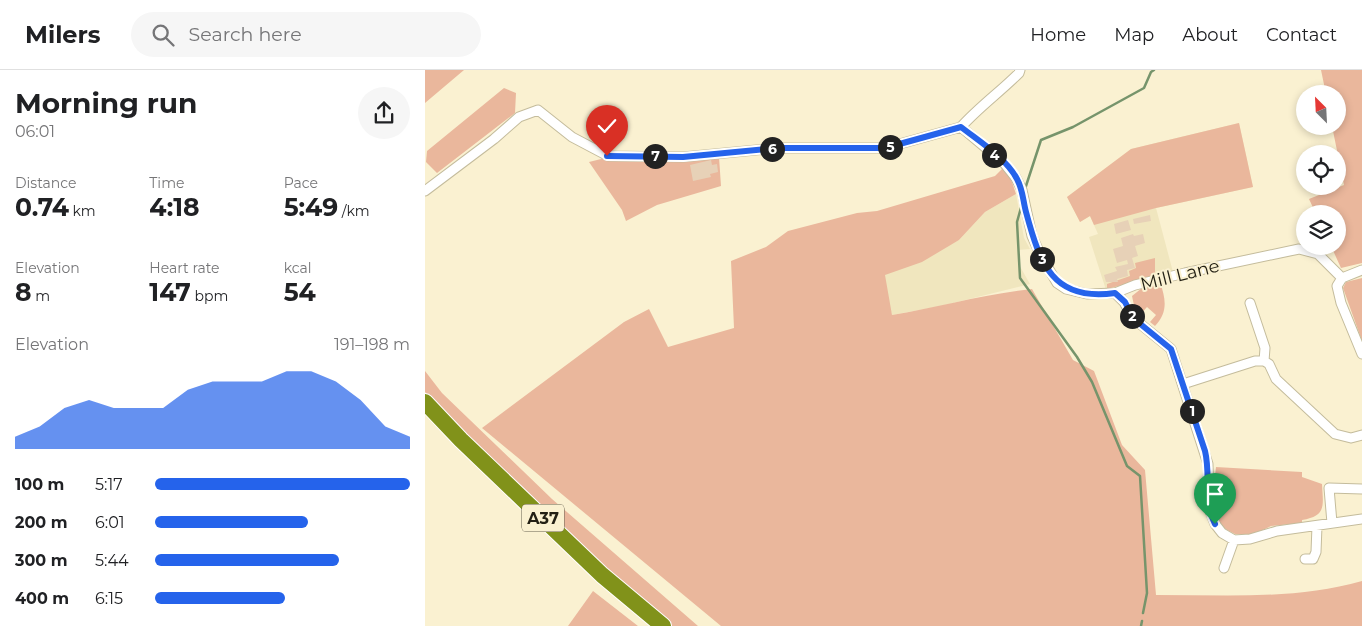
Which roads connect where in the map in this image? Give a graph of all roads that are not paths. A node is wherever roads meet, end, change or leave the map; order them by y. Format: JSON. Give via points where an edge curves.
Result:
{"nodes":[{"id":1,"x":1020,"y":70,"type":"edge"},
{"id":2,"x":961,"y":127,"type":"junction"},
{"id":3,"x":425,"y":191,"type":"edge"},
{"id":4,"x":1362,"y":270,"type":"edge"},
{"id":5,"x":1342,"y":278,"type":"junction"},
{"id":6,"x":1115,"y":293,"type":"junction"},
{"id":7,"x":1250,"y":303,"type":"dead end"},
{"id":8,"x":1362,"y":354,"type":"edge"},
{"id":9,"x":1264,"y":361,"type":"junction"},
{"id":10,"x":1183,"y":384,"type":"junction"},
{"id":11,"x":425,"y":402,"type":"edge"},
{"id":12,"x":1362,"y":435,"type":"edge"},
{"id":13,"x":1362,"y":489,"type":"edge"},
{"id":14,"x":1362,"y":519,"type":"edge"},
{"id":15,"x":1332,"y":523,"type":"junction"},
{"id":16,"x":1317,"y":526,"type":"junction"},
{"id":17,"x":1234,"y":540,"type":"junction"},
{"id":18,"x":1305,"y":559,"type":"dead end"},
{"id":19,"x":1224,"y":568,"type":"dead end"},
{"id":20,"x":663,"y":626,"type":"edge"}],
"edges":[{"from":1,"to":2,"type":"street","via":[[1004,89],[977,109]]},
{"from":2,"to":3,"type":"street","via":[[885,148],[777,148],[683,157],[607,156],[572,137],[537,110],[519,117]]},
{"from":2,"to":6,"type":"street","name":"Mill Lane","via":[[1004,163],[1016,178],[1022,190],[1032,236],[1057,282],[1077,292]]},
{"from":4,"to":5,"type":"street"},
{"from":5,"to":6,"type":"street","name":"Mill Lane","via":[[1318,254],[1299,249],[1185,273]]},
{"from":5,"to":8,"type":"street","via":[[1337,283],[1337,290]]},
{"from":6,"to":10,"type":"street","via":[[1125,302],[1133,318],[1171,349]]},
{"from":7,"to":9,"type":"street","via":[[1265,348]]},
{"from":9,"to":10,"type":"street","via":[[1255,360]]},
{"from":9,"to":12,"type":"street","via":[[1269,364],[1275,379],[1335,434],[1351,438]]},
{"from":10,"to":17,"type":"street","via":[[1208,464],[1211,516],[1222,533]]},
{"from":11,"to":20,"type":"highway","number":"A37","via":[[602,575]]},
{"from":13,"to":15,"type":"street","via":[[1329,483]]},
{"from":14,"to":15,"type":"street"},
{"from":15,"to":16,"type":"street"},
{"from":16,"to":17,"type":"street"},
{"from":16,"to":18,"type":"street","via":[[1317,552],[1313,559]]},
{"from":17,"to":19,"type":"street"}]}
